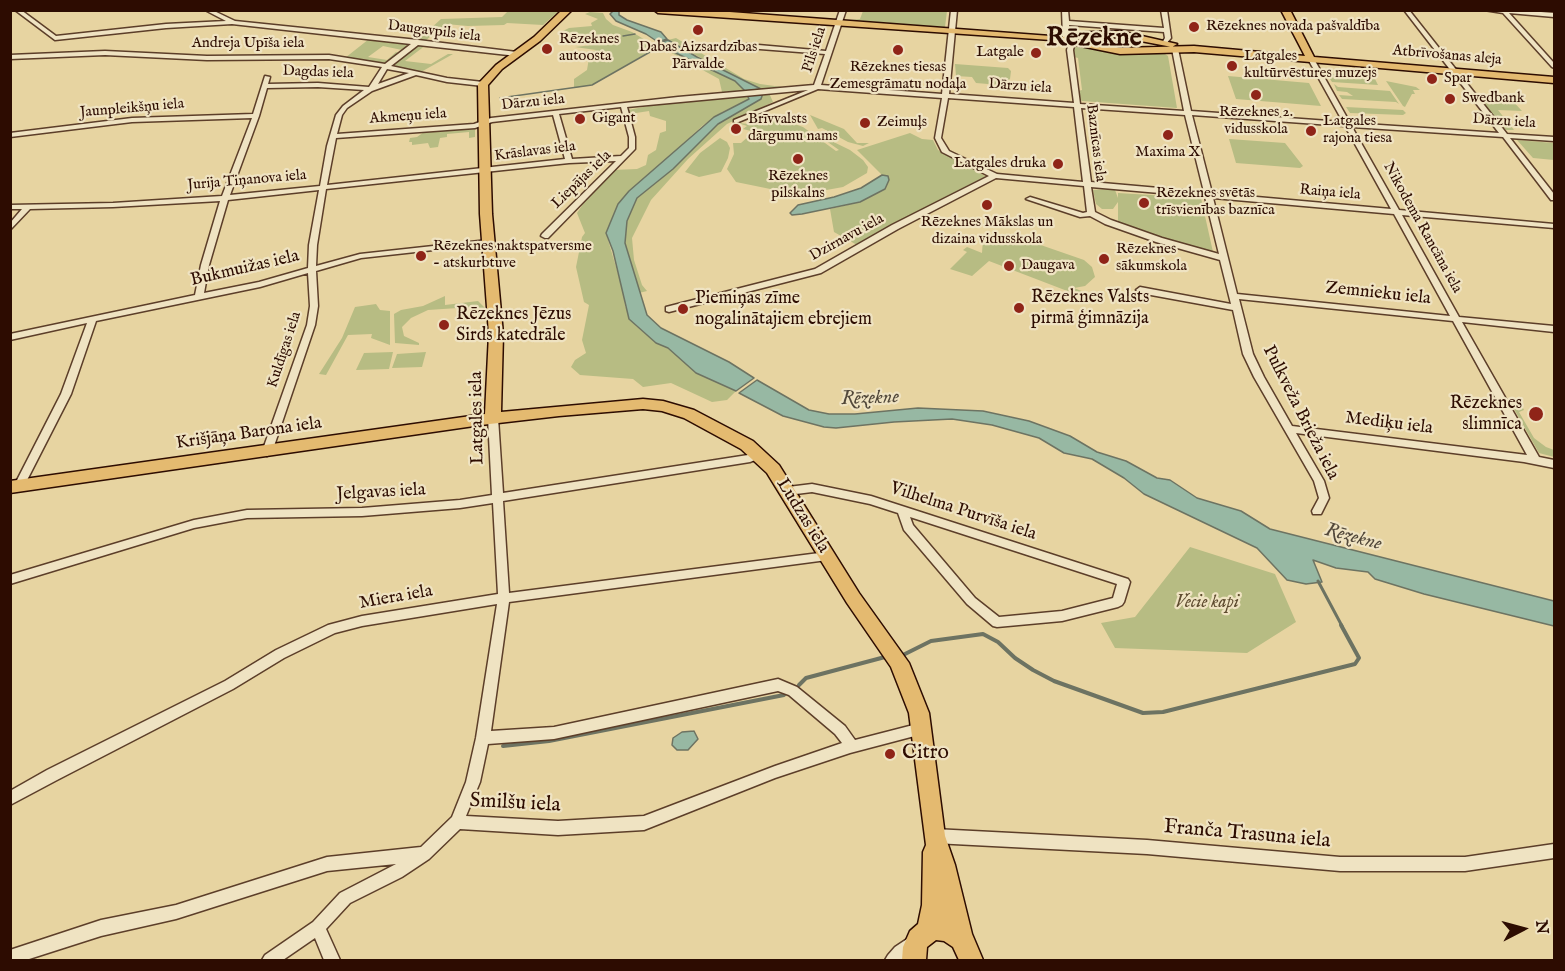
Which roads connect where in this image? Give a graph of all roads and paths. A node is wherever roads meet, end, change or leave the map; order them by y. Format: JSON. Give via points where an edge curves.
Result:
{"nodes":[{"id":1,"x":17,"y":10,"type":"edge"},
{"id":2,"x":207,"y":10,"type":"edge"},
{"id":3,"x":568,"y":10,"type":"edge"},
{"id":4,"x":658,"y":10,"type":"edge"},
{"id":5,"x":843,"y":10,"type":"edge"},
{"id":6,"x":954,"y":10,"type":"edge"},
{"id":7,"x":1065,"y":10,"type":"edge"},
{"id":8,"x":1164,"y":10,"type":"edge"},
{"id":9,"x":1286,"y":10,"type":"edge"},
{"id":10,"x":1406,"y":10,"type":"edge"},
{"id":11,"x":1486,"y":10,"type":"edge"},
{"id":12,"x":1503,"y":11,"type":"edge"},
{"id":13,"x":1554,"y":15,"type":"edge"},
{"id":14,"x":838,"y":22,"type":"junction"},
{"id":15,"x":234,"y":23,"type":"junction"},
{"id":16,"x":1066,"y":23,"type":"junction"},
{"id":17,"x":951,"y":30,"type":"junction"},
{"id":18,"x":1167,"y":30,"type":"junction"},
{"id":19,"x":1070,"y":38,"type":"junction"},
{"id":20,"x":418,"y":42,"type":"junction"},
{"id":21,"x":747,"y":46,"type":"dead end"},
{"id":22,"x":1164,"y":46,"type":"junction"},
{"id":23,"x":1175,"y":49,"type":"junction"},
{"id":24,"x":1194,"y":49,"type":"junction"},
{"id":25,"x":829,"y":52,"type":"junction"},
{"id":26,"x":517,"y":54,"type":"junction"},
{"id":27,"x":10,"y":57,"type":"edge"},
{"id":28,"x":1311,"y":59,"type":"junction"},
{"id":29,"x":387,"y":66,"type":"junction"},
{"id":30,"x":1554,"y":66,"type":"edge"},
{"id":31,"x":1454,"y":71,"type":"junction"},
{"id":32,"x":415,"y":73,"type":"junction"},
{"id":33,"x":267,"y":77,"type":"dead end"},
{"id":34,"x":1554,"y":80,"type":"edge"},
{"id":35,"x":483,"y":84,"type":"junction"},
{"id":36,"x":265,"y":86,"type":"junction"},
{"id":37,"x":817,"y":87,"type":"junction"},
{"id":38,"x":793,"y":88,"type":"junction"},
{"id":39,"x":370,"y":89,"type":"junction"},
{"id":40,"x":803,"y":95,"type":"junction"},
{"id":41,"x":945,"y":96,"type":"junction"},
{"id":42,"x":1076,"y":105,"type":"junction"},
{"id":43,"x":624,"y":106,"type":"junction"},
{"id":44,"x":1188,"y":113,"type":"junction"},
{"id":45,"x":556,"y":115,"type":"junction"},
{"id":46,"x":256,"y":116,"type":"junction"},
{"id":47,"x":736,"y":121,"type":"dead end"},
{"id":48,"x":484,"y":123,"type":"junction"},
{"id":49,"x":1347,"y":124,"type":"junction"},
{"id":50,"x":10,"y":135,"type":"edge"},
{"id":51,"x":1506,"y":135,"type":"junction"},
{"id":52,"x":333,"y":136,"type":"junction"},
{"id":53,"x":1554,"y":139,"type":"edge"},
{"id":54,"x":624,"y":158,"type":"junction"},
{"id":55,"x":569,"y":161,"type":"junction"},
{"id":56,"x":485,"y":171,"type":"junction"},
{"id":57,"x":995,"y":176,"type":"junction"},
{"id":58,"x":1087,"y":185,"type":"junction"},
{"id":59,"x":324,"y":188,"type":"junction"},
{"id":60,"x":1210,"y":196,"type":"junction"},
{"id":61,"x":225,"y":198,"type":"junction"},
{"id":62,"x":1554,"y":198,"type":"edge"},
{"id":63,"x":1030,"y":199,"type":"dead end"},
{"id":64,"x":10,"y":207,"type":"edge"},
{"id":65,"x":28,"y":207,"type":"junction"},
{"id":66,"x":1396,"y":212,"type":"junction"},
{"id":67,"x":1091,"y":213,"type":"junction"},
{"id":68,"x":1554,"y":226,"type":"edge"},
{"id":69,"x":10,"y":228,"type":"edge"},
{"id":70,"x":545,"y":236,"type":"dead end"},
{"id":71,"x":488,"y":242,"type":"junction"},
{"id":72,"x":1223,"y":258,"type":"junction"},
{"id":73,"x":312,"y":271,"type":"junction"},
{"id":74,"x":1140,"y":290,"type":"dead end"},
{"id":75,"x":1234,"y":296,"type":"junction"},
{"id":76,"x":199,"y":297,"type":"junction"},
{"id":77,"x":1237,"y":308,"type":"junction"},
{"id":78,"x":669,"y":309,"type":"dead end"},
{"id":79,"x":1456,"y":319,"type":"junction"},
{"id":80,"x":92,"y":321,"type":"junction"},
{"id":81,"x":1554,"y":329,"type":"edge"},
{"id":82,"x":10,"y":337,"type":"edge"},
{"id":83,"x":493,"y":418,"type":"junction"},
{"id":84,"x":1290,"y":429,"type":"junction"},
{"id":85,"x":267,"y":452,"type":"junction"},
{"id":86,"x":758,"y":454,"type":"junction"},
{"id":87,"x":1535,"y":460,"type":"junction"},
{"id":88,"x":1554,"y":464,"type":"edge"},
{"id":89,"x":15,"y":486,"type":"edge"},
{"id":90,"x":788,"y":491,"type":"junction"},
{"id":91,"x":498,"y":496,"type":"junction"},
{"id":92,"x":903,"y":511,"type":"junction"},
{"id":93,"x":1317,"y":511,"type":"dead end"},
{"id":94,"x":827,"y":556,"type":"junction"},
{"id":95,"x":10,"y":580,"type":"edge"},
{"id":96,"x":504,"y":598,"type":"junction"},
{"id":97,"x":921,"y":729,"type":"junction"},
{"id":98,"x":483,"y":738,"type":"junction"},
{"id":99,"x":850,"y":747,"type":"junction"},
{"id":100,"x":10,"y":799,"type":"edge"},
{"id":101,"x":457,"y":822,"type":"junction"},
{"id":102,"x":934,"y":836,"type":"junction"},
{"id":103,"x":1554,"y":850,"type":"edge"},
{"id":104,"x":424,"y":854,"type":"junction"},
{"id":105,"x":318,"y":927,"type":"junction"},
{"id":106,"x":920,"y":943,"type":"edge"},
{"id":107,"x":966,"y":950,"type":"edge"},
{"id":108,"x":10,"y":958,"type":"edge"},
{"id":109,"x":270,"y":960,"type":"edge"},
{"id":110,"x":332,"y":960,"type":"edge"},
{"id":111,"x":893,"y":960,"type":"edge"}],
"edges":[{"from":1,"to":15,"type":"street","via":[[55,38]]},
{"from":2,"to":15,"type":"street","name":"Daugavpils iela"},
{"from":3,"to":26,"type":"main road"},
{"from":4,"to":14,"type":"main road","name":"Atbrīvošanas aleja"},
{"from":5,"to":14,"type":"street","name":"Pils iela"},
{"from":6,"to":17,"type":"street"},
{"from":7,"to":16,"type":"street","name":"Baznīcas iela"},
{"from":8,"to":18,"type":"street"},
{"from":9,"to":28,"type":"main road","name":"Nikodema Rancāna iela"},
{"from":10,"to":31,"type":"street"},
{"from":11,"to":12,"type":"street"},
{"from":12,"to":13,"type":"street"},
{"from":12,"to":30,"type":"street"},
{"from":14,"to":17,"type":"main road","name":"Atbrīvošanas aleja"},
{"from":14,"to":25,"type":"street","name":"Pils iela"},
{"from":15,"to":20,"type":"street","name":"Daugavpils iela"},
{"from":16,"to":18,"type":"street"},
{"from":16,"to":19,"type":"street","name":"Baznīcas iela"},
{"from":17,"to":19,"type":"main road","name":"Atbrīvošanas aleja"},
{"from":17,"to":41,"type":"street"},
{"from":18,"to":22,"type":"street"},
{"from":19,"to":22,"type":"main road","name":"Atbrīvošanas aleja","via":[[1120,34]]},
{"from":19,"to":22,"type":"main road","name":"Atbrīvošanas aleja","via":[[1120,51]]},
{"from":19,"to":42,"type":"street","name":"Baznīcas iela"},
{"from":20,"to":26,"type":"street","name":"Daugavpils iela"},
{"from":20,"to":29,"type":"street","name":"Kuldīgas iela"},
{"from":21,"to":25,"type":"street"},
{"from":22,"to":23,"type":"main road","name":"Atbrīvošanas aleja"},
{"from":22,"to":24,"type":"main road","name":"Atbrīvošanas aleja"},
{"from":23,"to":24,"type":"main road","name":"Atbrīvošanas aleja"},
{"from":23,"to":44,"type":"street","name":"Pulkveža Brieža iela"},
{"from":24,"to":28,"type":"main road","name":"Atbrīvošanas aleja"},
{"from":25,"to":37,"type":"street","name":"Pils iela"},
{"from":26,"to":35,"type":"main road"},
{"from":27,"to":29,"type":"street","name":"Andreja Upīša iela","via":[[105,53],[207,58],[321,57]]},
{"from":28,"to":31,"type":"main road","name":"Atbrīvošanas aleja"},
{"from":28,"to":49,"type":"street","name":"Nikodema Rancāna iela"},
{"from":29,"to":32,"type":"street","name":"Andreja Upīša iela"},
{"from":29,"to":39,"type":"street","name":"Kuldīgas iela"},
{"from":31,"to":34,"type":"main road","name":"Atbrīvošanas aleja"},
{"from":31,"to":51,"type":"street"},
{"from":32,"to":35,"type":"street","name":"Andreja Upīša iela"},
{"from":32,"to":39,"type":"street"},
{"from":33,"to":36,"type":"street"},
{"from":35,"to":48,"type":"main road","name":"Latgales iela"},
{"from":36,"to":39,"type":"street","name":"Dagdas iela"},
{"from":36,"to":46,"type":"street"},
{"from":37,"to":38,"type":"street","name":"Dārzu iela"},
{"from":37,"to":40,"type":"street"},
{"from":37,"to":41,"type":"street","name":"Dārzu iela"},
{"from":38,"to":40,"type":"street"},
{"from":38,"to":43,"type":"street","name":"Dārzu iela"},
{"from":39,"to":52,"type":"street","name":"Kuldīgas iela","via":[[341,110]]},
{"from":40,"to":47,"type":"street"},
{"from":41,"to":42,"type":"street","name":"Dārzu iela"},
{"from":41,"to":57,"type":"street","via":[[940,146]]},
{"from":42,"to":44,"type":"street","name":"Dārzu iela"},
{"from":42,"to":58,"type":"street","name":"Baznīcas iela"},
{"from":43,"to":45,"type":"street","name":"Dārzu iela"},
{"from":43,"to":54,"type":"street","name":"Liepājas iela","via":[[633,147]]},
{"from":44,"to":49,"type":"street","name":"Dārzu iela"},
{"from":44,"to":60,"type":"street","name":"Pulkveža Brieža iela"},
{"from":45,"to":48,"type":"street","name":"Dārzu iela"},
{"from":45,"to":55,"type":"street"},
{"from":46,"to":50,"type":"street","name":"Jaunpleikšņu iela","via":[[132,120]]},
{"from":46,"to":61,"type":"street"},
{"from":48,"to":52,"type":"street","name":"Akmeņu iela"},
{"from":48,"to":56,"type":"main road","name":"Latgales iela"},
{"from":49,"to":51,"type":"street","name":"Dārzu iela"},
{"from":49,"to":66,"type":"street","name":"Nikodema Rancāna iela"},
{"from":51,"to":53,"type":"street","name":"Dārzu iela"},
{"from":51,"to":62,"type":"street"},
{"from":52,"to":59,"type":"street","name":"Kuldīgas iela"},
{"from":54,"to":55,"type":"street","name":"Krāslavas iela"},
{"from":54,"to":70,"type":"street","name":"Liepājas iela"},
{"from":55,"to":56,"type":"street","name":"Krāslavas iela"},
{"from":56,"to":59,"type":"street","name":"Jurija Tiņanova iela"},
{"from":56,"to":71,"type":"main road","name":"Latgales iela"},
{"from":57,"to":58,"type":"street","name":"Raiņa iela"},
{"from":57,"to":78,"type":"street","name":"Dzirnavu iela","via":[[818,271]]},
{"from":58,"to":60,"type":"street","name":"Raiņa iela"},
{"from":58,"to":67,"type":"street","name":"Baznīcas iela"},
{"from":59,"to":61,"type":"street","name":"Jurija Tiņanova iela"},
{"from":59,"to":73,"type":"street","name":"Kuldīgas iela"},
{"from":60,"to":66,"type":"street","name":"Raiņa iela"},
{"from":60,"to":72,"type":"street","name":"Pulkveža Brieža iela"},
{"from":61,"to":65,"type":"street","name":"Jurija Tiņanova iela"},
{"from":61,"to":76,"type":"street"},
{"from":63,"to":67,"type":"street","via":[[1083,215]]},
{"from":64,"to":65,"type":"street","name":"Jurija Tiņanova iela"},
{"from":65,"to":69,"type":"street"},
{"from":66,"to":68,"type":"street","name":"Raiņa iela"},
{"from":66,"to":79,"type":"street","name":"Nikodema Rancāna iela"},
{"from":67,"to":72,"type":"street","via":[[1159,240]]},
{"from":71,"to":73,"type":"street","name":"Bukmuižas iela","via":[[360,256]]},
{"from":71,"to":83,"type":"main road","name":"Latgales iela","via":[[496,334]]},
{"from":72,"to":75,"type":"street","name":"Pulkveža Brieža iela"},
{"from":73,"to":76,"type":"street","name":"Bukmuižas iela"},
{"from":73,"to":85,"type":"street","name":"Kuldīgas iela","via":[[314,306],[310,325]]},
{"from":74,"to":77,"type":"street"},
{"from":75,"to":77,"type":"street","name":"Pulkveža Brieža iela"},
{"from":75,"to":79,"type":"street","name":"Zemnieku iela"},
{"from":76,"to":80,"type":"street","name":"Bukmuižas iela"},
{"from":77,"to":84,"type":"street","name":"Pulkveža Brieža iela","via":[[1252,365]]},
{"from":79,"to":81,"type":"street","name":"Zemnieku iela"},
{"from":79,"to":87,"type":"street","name":"Nikodema Rancāna iela"},
{"from":80,"to":82,"type":"street","name":"Bukmuižas iela"},
{"from":80,"to":89,"type":"street","via":[[66,394]]},
{"from":83,"to":85,"type":"main road","name":"Krišjāņa Barona iela"},
{"from":83,"to":86,"type":"main road","name":"Ludzas iela","via":[[652,404],[689,414]]},
{"from":83,"to":91,"type":"street","name":"Latgales iela"},
{"from":84,"to":87,"type":"street","name":"Mediķu iela"},
{"from":84,"to":93,"type":"street","name":"Pulkveža Brieža iela","via":[[1319,480],[1324,498]]},
{"from":85,"to":89,"type":"main road","name":"Krišjāņa Barona iela"},
{"from":86,"to":90,"type":"main road","name":"Ludzas iela"},
{"from":86,"to":91,"type":"street","name":"Jelgavas iela"},
{"from":87,"to":88,"type":"street","name":"Mediķu iela"},
{"from":90,"to":92,"type":"street","name":"Vilhelma Purvīša iela","via":[[835,491]]},
{"from":90,"to":94,"type":"main road","name":"Ludzas iela"},
{"from":91,"to":95,"type":"street","name":"Jelgavas iela","via":[[460,504],[362,512],[247,514],[194,524]]},
{"from":91,"to":96,"type":"street","name":"Latgales iela"},
{"from":92,"to":92,"type":"street","name":"Vilhelma Purvīša iela","via":[[908,527],[971,601],[997,622],[1062,616],[1118,602],[1124,582]]},
{"from":94,"to":96,"type":"street","name":"Miera iela"},
{"from":94,"to":97,"type":"main road","name":"Ludzas iela","via":[[899,663],[914,696]]},
{"from":96,"to":98,"type":"street","name":"Latgales iela"},
{"from":96,"to":100,"type":"street","name":"Miera iela","via":[[332,629]]},
{"from":97,"to":99,"type":"street","name":"Smilšu iela"},
{"from":97,"to":102,"type":"main road","name":"Ludzas iela"},
{"from":98,"to":99,"type":"street","via":[[554,733],[778,685],[794,691],[840,730]]},
{"from":98,"to":101,"type":"street","name":"Latgales iela","via":[[473,782]]},
{"from":99,"to":101,"type":"street","name":"Smilšu iela","via":[[644,824],[558,828]]},
{"from":101,"to":104,"type":"street","name":"Smilšu iela"},
{"from":102,"to":103,"type":"street","name":"Franča Trasuna iela","via":[[1147,847],[1340,864],[1465,864]]},
{"from":102,"to":106,"type":"main road","name":"Ludzas iela","via":[[934,905]]},
{"from":102,"to":107,"type":"main road","name":"Ludzas iela"},
{"from":104,"to":105,"type":"street","name":"Smilšu iela","via":[[345,898]]},
{"from":104,"to":108,"type":"street","via":[[327,864],[176,912],[101,928]]},
{"from":105,"to":109,"type":"street","name":"Smilšu iela"},
{"from":105,"to":110,"type":"street"},
{"from":106,"to":107,"type":"main road","via":[[942,928],[949,930]]},
{"from":106,"to":111,"type":"street","via":[[900,952]]}]}
